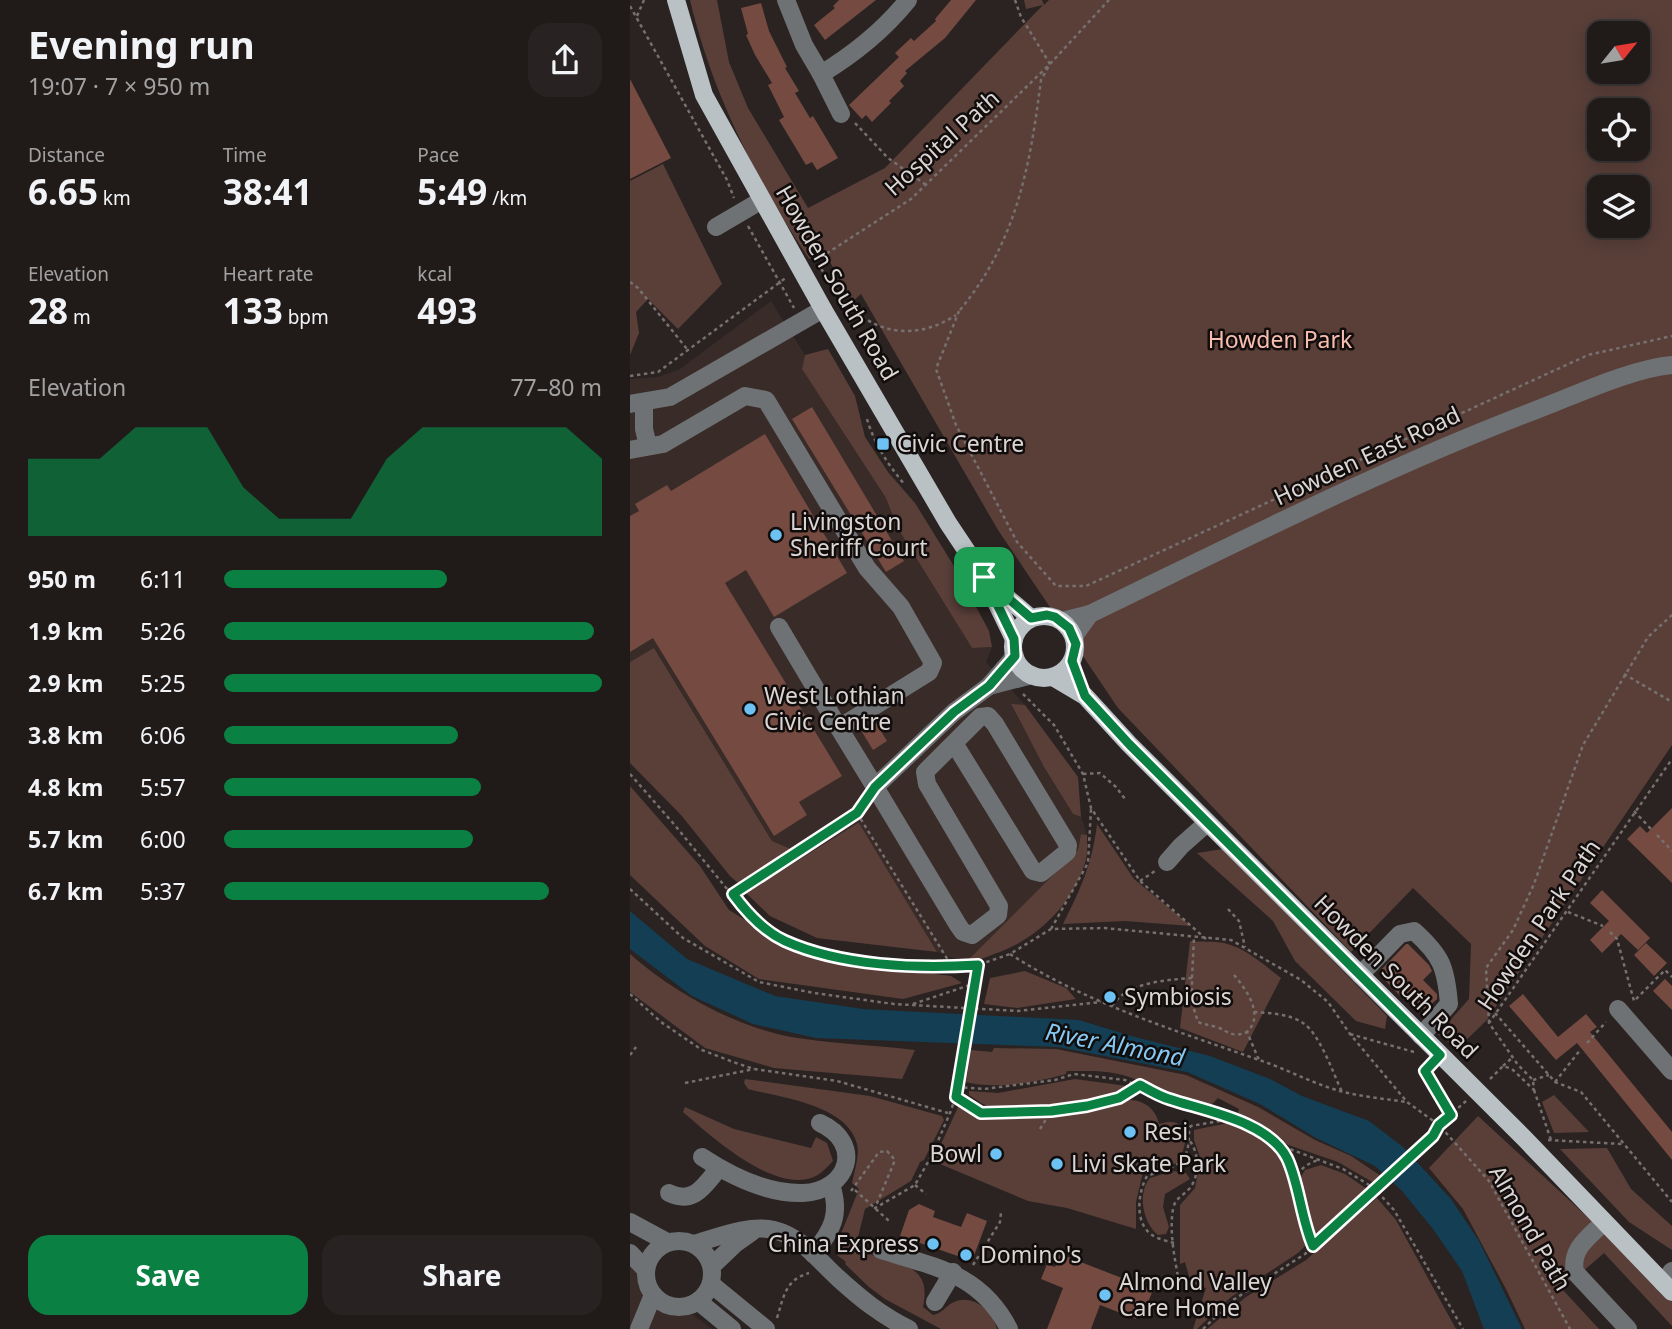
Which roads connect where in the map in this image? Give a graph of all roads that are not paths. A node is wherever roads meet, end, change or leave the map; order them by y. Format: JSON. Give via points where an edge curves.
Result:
{"nodes":[{"id":1,"x":676,"y":0,"type":"edge"},
{"id":2,"x":786,"y":0,"type":"edge"},
{"id":3,"x":908,"y":0,"type":"edge"},
{"id":4,"x":821,"y":74,"type":"junction"},
{"id":5,"x":841,"y":114,"type":"road end"},
{"id":6,"x":762,"y":200,"type":"junction"},
{"id":7,"x":716,"y":227,"type":"dead end"},
{"id":8,"x":823,"y":309,"type":"junction"},
{"id":9,"x":1672,"y":365,"type":"edge"},
{"id":10,"x":637,"y":404,"type":"edge"},
{"id":11,"x":639,"y":448,"type":"edge"},
{"id":12,"x":984,"y":577,"type":"junction"},
{"id":13,"x":1090,"y":614,"type":"junction"},
{"id":14,"x":1031,"y":618,"type":"junction"},
{"id":15,"x":1062,"y":621,"type":"junction"},
{"id":16,"x":779,"y":627,"type":"dead end"},
{"id":17,"x":1074,"y":636,"type":"junction"},
{"id":18,"x":1014,"y":647,"type":"junction"},
{"id":19,"x":1072,"y":661,"type":"junction"},
{"id":20,"x":1032,"y":675,"type":"junction"},
{"id":21,"x":1053,"y":677,"type":"junction"},
{"id":22,"x":989,"y":686,"type":"junction"},
{"id":23,"x":1085,"y":696,"type":"junction"},
{"id":24,"x":839,"y":727,"type":"junction"},
{"id":25,"x":954,"y":743,"type":"junction"},
{"id":26,"x":875,"y":787,"type":"junction"},
{"id":27,"x":1207,"y":823,"type":"junction"},
{"id":28,"x":1167,"y":862,"type":"dead end"},
{"id":29,"x":1360,"y":975,"type":"junction"},
{"id":30,"x":1618,"y":1009,"type":"dead end"},
{"id":31,"x":1424,"y":1039,"type":"junction"},
{"id":32,"x":1672,"y":1071,"type":"edge"},
{"id":33,"x":820,"y":1123,"type":"dead end"},
{"id":34,"x":702,"y":1157,"type":"dead end"},
{"id":35,"x":719,"y":1168,"type":"junction"},
{"id":36,"x":668,"y":1193,"type":"dead end"},
{"id":37,"x":834,"y":1193,"type":"junction"},
{"id":38,"x":630,"y":1222,"type":"edge"},
{"id":39,"x":1604,"y":1222,"type":"junction"},
{"id":40,"x":755,"y":1230,"type":"junction"},
{"id":41,"x":667,"y":1242,"type":"junction"},
{"id":42,"x":694,"y":1244,"type":"junction"},
{"id":43,"x":881,"y":1251,"type":"dead end"},
{"id":44,"x":630,"y":1253,"type":"edge"},
{"id":45,"x":813,"y":1254,"type":"junction"},
{"id":46,"x":646,"y":1270,"type":"junction"},
{"id":47,"x":711,"y":1275,"type":"junction"},
{"id":48,"x":959,"y":1276,"type":"junction"},
{"id":49,"x":1669,"y":1282,"type":"edge"},
{"id":50,"x":653,"y":1295,"type":"junction"},
{"id":51,"x":698,"y":1301,"type":"junction"},
{"id":52,"x":935,"y":1302,"type":"dead end"},
{"id":53,"x":669,"y":1306,"type":"junction"},
{"id":54,"x":767,"y":1326,"type":"edge"},
{"id":55,"x":641,"y":1329,"type":"edge"},
{"id":56,"x":732,"y":1329,"type":"edge"},
{"id":57,"x":909,"y":1329,"type":"edge"},
{"id":58,"x":1009,"y":1329,"type":"edge"},
{"id":59,"x":1628,"y":1329,"type":"edge"}],
"edges":[{"from":1,"to":6,"type":"main road","name":"Howden South Road","via":[[704,95]]},
{"from":2,"to":4,"type":"street"},
{"from":3,"to":4,"type":"street","via":[[869,41]]},
{"from":4,"to":5,"type":"street"},
{"from":6,"to":7,"type":"street"},
{"from":6,"to":8,"type":"main road","name":"Howden South Road","via":[[807,265]]},
{"from":8,"to":10,"type":"street","via":[[670,397]]},
{"from":8,"to":12,"type":"main road","name":"Howden South Road"},
{"from":9,"to":13,"type":"street","name":"Howden East Road","via":[[1619,378],[1474,434]]},
{"from":10,"to":11,"type":"street","via":[[644,429]]},
{"from":11,"to":24,"type":"street","via":[[670,440],[746,396],[766,400],[867,568],[901,607],[933,663],[929,672]]},
{"from":12,"to":14,"type":"main road","name":"Howden South Road"},
{"from":12,"to":18,"type":"main road","name":"Howden South Road"},
{"from":13,"to":15,"type":"street","name":"Howden East Road"},
{"from":13,"to":17,"type":"street","name":"Howden East Road"},
{"from":14,"to":15,"type":"main road","via":[[1047,615]]},
{"from":14,"to":18,"type":"main road","via":[[1018,630]]},
{"from":15,"to":17,"type":"main road"},
{"from":16,"to":24,"type":"street"},
{"from":17,"to":19,"type":"main road","name":"Howden South Road"},
{"from":18,"to":20,"type":"main road","name":"Howden South Road","via":[[1018,664]]},
{"from":18,"to":22,"type":"street"},
{"from":19,"to":21,"type":"main road"},
{"from":19,"to":23,"type":"main road","name":"Howden South Road"},
{"from":20,"to":21,"type":"main road","name":"Howden South Road"},
{"from":20,"to":22,"type":"street"},
{"from":21,"to":23,"type":"main road","name":"Howden South Road"},
{"from":22,"to":26,"type":"street","via":[[954,712]]},
{"from":23,"to":27,"type":"main road","name":"Howden South Road"},
{"from":24,"to":26,"type":"street"},
{"from":25,"to":25,"type":"street","via":[[980,717],[988,716],[995,724],[1068,845],[1067,852],[1049,869],[1033,871]]},
{"from":25,"to":26,"type":"street","via":[[927,769],[925,779],[999,906],[998,915],[976,932],[967,935],[957,925]]},
{"from":27,"to":28,"type":"street"},
{"from":27,"to":29,"type":"main road","name":"Howden South Road"},
{"from":29,"to":31,"type":"main road","name":"Howden South Road"},
{"from":29,"to":31,"type":"street","via":[[1400,934],[1414,931],[1435,949],[1447,979],[1449,1004]]},
{"from":30,"to":32,"type":"street"},
{"from":31,"to":39,"type":"main road","name":"Howden South Road"},
{"from":33,"to":37,"type":"street","via":[[843,1140],[847,1154]]},
{"from":34,"to":35,"type":"street"},
{"from":35,"to":36,"type":"street","via":[[693,1195],[686,1198]]},
{"from":35,"to":37,"type":"street","via":[[788,1192]]},
{"from":37,"to":45,"type":"street","via":[[832,1224]]},
{"from":38,"to":41,"type":"street"},
{"from":39,"to":49,"type":"main road","name":"Howden South Road"},
{"from":39,"to":59,"type":"street","via":[[1577,1250],[1575,1272]]},
{"from":40,"to":42,"type":"street"},
{"from":40,"to":45,"type":"street","via":[[772,1230],[797,1240]]},
{"from":40,"to":47,"type":"street","via":[[735,1244]]},
{"from":41,"to":42,"type":"street"},
{"from":41,"to":46,"type":"street","via":[[649,1258]]},
{"from":42,"to":47,"type":"street","via":[[708,1257]]},
{"from":43,"to":48,"type":"street"},
{"from":44,"to":46,"type":"street"},
{"from":45,"to":57,"type":"street","via":[[880,1314]]},
{"from":46,"to":50,"type":"street"},
{"from":47,"to":51,"type":"street"},
{"from":47,"to":54,"type":"street"},
{"from":48,"to":52,"type":"street"},
{"from":48,"to":58,"type":"street","via":[[995,1307]]},
{"from":50,"to":53,"type":"street"},
{"from":50,"to":55,"type":"street"},
{"from":51,"to":53,"type":"street"},
{"from":51,"to":56,"type":"street"},
{"from":53,"to":55,"type":"street"}]}
